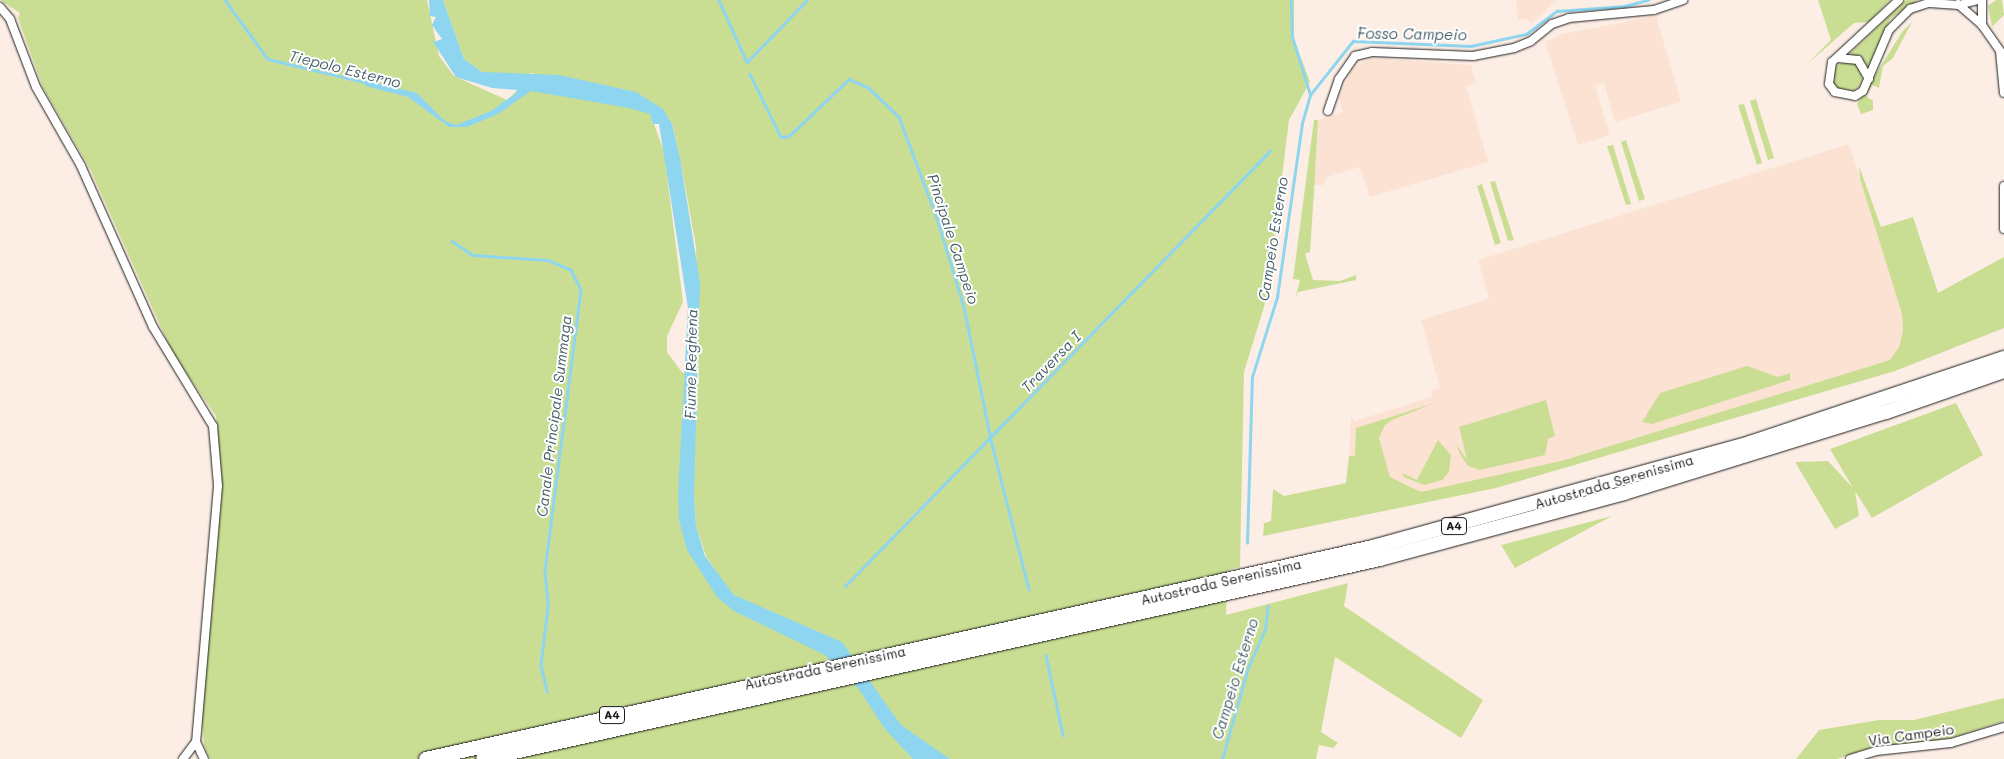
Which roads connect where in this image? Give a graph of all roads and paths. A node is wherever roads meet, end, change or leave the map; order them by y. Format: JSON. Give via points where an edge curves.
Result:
{"nodes":[{"id":1,"x":1683,"y":0,"type":"edge"},
{"id":2,"x":1899,"y":0,"type":"edge"},
{"id":3,"x":1952,"y":0,"type":"edge"},
{"id":4,"x":1978,"y":0,"type":"edge"},
{"id":5,"x":1982,"y":0,"type":"edge"},
{"id":6,"x":1959,"y":5,"type":"junction"},
{"id":7,"x":0,"y":7,"type":"edge"},
{"id":8,"x":1982,"y":25,"type":"junction"},
{"id":9,"x":1838,"y":58,"type":"junction"},
{"id":10,"x":1869,"y":79,"type":"junction"},
{"id":11,"x":2004,"y":93,"type":"edge"},
{"id":12,"x":1328,"y":111,"type":"dead end"},
{"id":13,"x":2004,"y":186,"type":"edge"},
{"id":14,"x":2004,"y":229,"type":"edge"},
{"id":15,"x":2004,"y":358,"type":"edge"},
{"id":16,"x":2004,"y":372,"type":"edge"},
{"id":17,"x":895,"y":659,"type":"junction"},
{"id":18,"x":801,"y":680,"type":"junction"},
{"id":19,"x":2004,"y":727,"type":"edge"},
{"id":20,"x":196,"y":742,"type":"junction"},
{"id":21,"x":183,"y":759,"type":"edge"},
{"id":22,"x":204,"y":759,"type":"edge"},
{"id":23,"x":426,"y":759,"type":"edge"},
{"id":24,"x":483,"y":759,"type":"edge"},
{"id":25,"x":1850,"y":759,"type":"edge"}],
"edges":[{"from":1,"to":12,"type":"street","via":[[1654,10],[1570,18],[1552,24],[1531,41],[1514,48],[1473,56],[1372,52],[1355,56],[1339,79]]},
{"from":2,"to":9,"type":"street"},
{"from":3,"to":6,"type":"street"},
{"from":4,"to":6,"type":"street"},
{"from":5,"to":8,"type":"street"},
{"from":6,"to":8,"type":"street"},
{"from":6,"to":10,"type":"street","via":[[1929,3],[1910,9],[1889,30]]},
{"from":7,"to":20,"type":"street","via":[[10,18],[36,87],[81,166],[153,327],[212,426],[218,486]]},
{"from":8,"to":11,"type":"street","via":[[2002,59]]},
{"from":9,"to":10,"type":"street","via":[[1858,60]]},
{"from":9,"to":10,"type":"street","via":[[1828,75],[1835,92],[1855,96],[1863,92]]},
{"from":13,"to":14,"type":"street"},
{"from":15,"to":17,"type":"highway","name":"Autostrada Serenissima","number":"A4","via":[[1760,440],[1498,515]]},
{"from":16,"to":17,"type":"highway","name":"Autostrada Serenissima","number":"A4","via":[[1755,454],[1493,530],[1280,582]]},
{"from":17,"to":18,"type":"highway","name":"Autostrada Serenissima","number":"A4"},
{"from":18,"to":23,"type":"highway","name":"Autostrada Serenissima","number":"A4"},
{"from":18,"to":24,"type":"highway","name":"Autostrada Serenissima","number":"A4"},
{"from":19,"to":25,"type":"street","name":"Via Campeio","via":[[1951,743],[1876,751]]},
{"from":20,"to":21,"type":"street"},
{"from":20,"to":22,"type":"street"}]}
